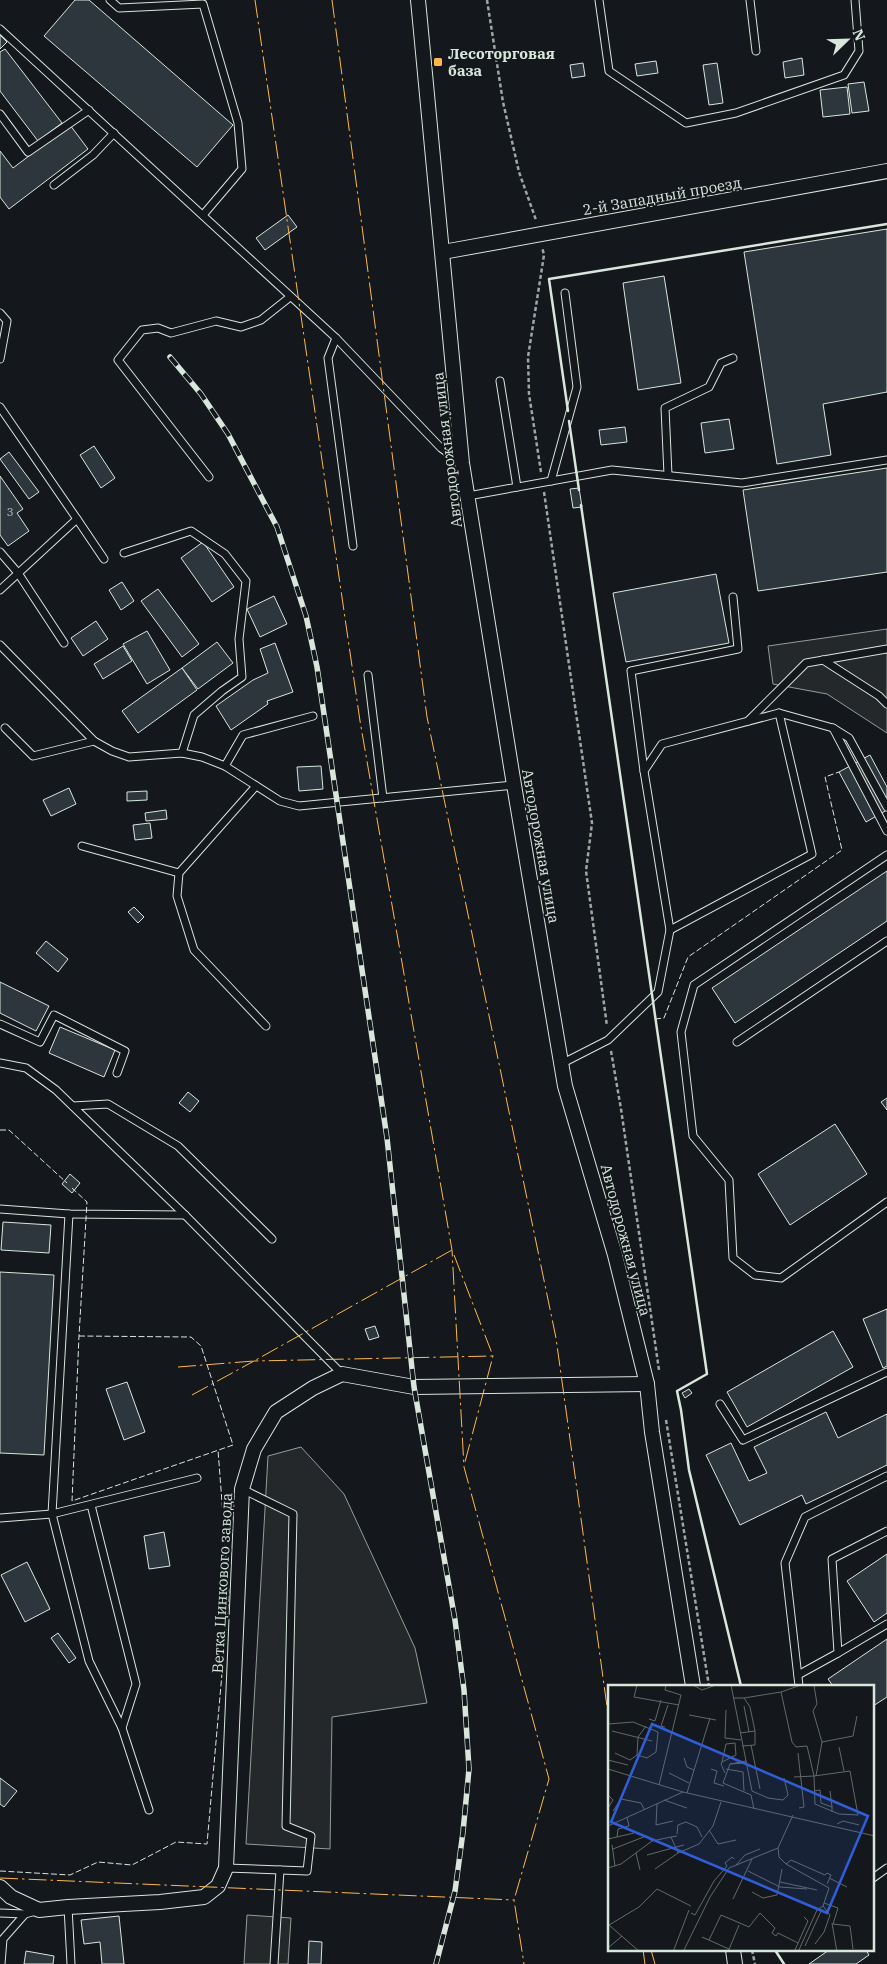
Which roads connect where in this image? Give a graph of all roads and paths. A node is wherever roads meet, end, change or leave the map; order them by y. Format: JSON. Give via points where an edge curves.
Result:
{"nodes":[{"id":1,"x":110,"y":0,"type":"edge"},
{"id":2,"x":418,"y":0,"type":"edge"},
{"id":3,"x":487,"y":0,"type":"edge"},
{"id":4,"x":599,"y":0,"type":"edge"},
{"id":5,"x":750,"y":0,"type":"edge"},
{"id":6,"x":856,"y":0,"type":"edge"},
{"id":7,"x":0,"y":30,"type":"edge"},
{"id":8,"x":756,"y":51,"type":"dead end"},
{"id":9,"x":89,"y":110,"type":"junction"},
{"id":10,"x":0,"y":114,"type":"edge"},
{"id":11,"x":114,"y":132,"type":"junction"},
{"id":12,"x":887,"y":172,"type":"edge"},
{"id":13,"x":54,"y":185,"type":"dead end"},
{"id":14,"x":203,"y":215,"type":"junction"},
{"id":15,"x":541,"y":235,"type":"junction"},
{"id":16,"x":443,"y":252,"type":"junction"},
{"id":17,"x":565,"y":293,"type":"dead end"},
{"id":18,"x":290,"y":296,"type":"junction"},
{"id":19,"x":0,"y":313,"type":"edge"},
{"id":20,"x":336,"y":338,"type":"junction"},
{"id":21,"x":733,"y":358,"type":"dead end"},
{"id":22,"x":0,"y":359,"type":"edge"},
{"id":23,"x":500,"y":381,"type":"dead end"},
{"id":24,"x":0,"y":407,"type":"edge"},
{"id":25,"x":887,"y":460,"type":"edge"},
{"id":26,"x":462,"y":463,"type":"junction"},
{"id":27,"x":668,"y":475,"type":"junction"},
{"id":28,"x":209,"y":478,"type":"dead end"},
{"id":29,"x":551,"y":481,"type":"junction"},
{"id":30,"x":542,"y":482,"type":"junction"},
{"id":31,"x":517,"y":487,"type":"junction"},
{"id":32,"x":468,"y":496,"type":"junction"},
{"id":33,"x":77,"y":519,"type":"junction"},
{"id":34,"x":353,"y":546,"type":"dead end"},
{"id":35,"x":0,"y":552,"type":"edge"},
{"id":36,"x":124,"y":553,"type":"dead end"},
{"id":37,"x":104,"y":559,"type":"dead end"},
{"id":38,"x":18,"y":573,"type":"junction"},
{"id":39,"x":0,"y":590,"type":"edge"},
{"id":40,"x":733,"y":597,"type":"dead end"},
{"id":41,"x":64,"y":643,"type":"dead end"},
{"id":42,"x":0,"y":645,"type":"edge"},
{"id":43,"x":887,"y":649,"type":"edge"},
{"id":44,"x":823,"y":660,"type":"junction"},
{"id":45,"x":368,"y":675,"type":"dead end"},
{"id":46,"x":887,"y":704,"type":"edge"},
{"id":47,"x":779,"y":713,"type":"junction"},
{"id":48,"x":313,"y":716,"type":"dead end"},
{"id":49,"x":748,"y":721,"type":"junction"},
{"id":50,"x":5,"y":728,"type":"dead end"},
{"id":51,"x":833,"y":728,"type":"junction"},
{"id":52,"x":94,"y":741,"type":"junction"},
{"id":53,"x":182,"y":753,"type":"junction"},
{"id":54,"x":225,"y":766,"type":"junction"},
{"id":55,"x":644,"y":771,"type":"junction"},
{"id":56,"x":514,"y":785,"type":"junction"},
{"id":57,"x":256,"y":786,"type":"junction"},
{"id":58,"x":383,"y":798,"type":"junction"},
{"id":59,"x":887,"y":808,"type":"edge"},
{"id":60,"x":887,"y":831,"type":"edge"},
{"id":61,"x":82,"y":846,"type":"dead end"},
{"id":62,"x":887,"y":855,"type":"edge"},
{"id":63,"x":179,"y":872,"type":"junction"},
{"id":64,"x":670,"y":930,"type":"junction"},
{"id":65,"x":887,"y":941,"type":"edge"},
{"id":66,"x":0,"y":1024,"type":"edge"},
{"id":67,"x":266,"y":1026,"type":"dead end"},
{"id":68,"x":608,"y":1040,"type":"junction"},
{"id":69,"x":737,"y":1042,"type":"dead end"},
{"id":70,"x":0,"y":1063,"type":"edge"},
{"id":71,"x":562,"y":1064,"type":"junction"},
{"id":72,"x":117,"y":1073,"type":"dead end"},
{"id":73,"x":73,"y":1106,"type":"junction"},
{"id":74,"x":887,"y":1202,"type":"edge"},
{"id":75,"x":0,"y":1209,"type":"edge"},
{"id":76,"x":69,"y":1214,"type":"junction"},
{"id":77,"x":185,"y":1215,"type":"junction"},
{"id":78,"x":272,"y":1239,"type":"dead end"},
{"id":79,"x":887,"y":1372,"type":"edge"},
{"id":80,"x":342,"y":1374,"type":"junction"},
{"id":81,"x":660,"y":1374,"type":"dead end"},
{"id":82,"x":647,"y":1384,"type":"junction"},
{"id":83,"x":720,"y":1404,"type":"dead end"},
{"id":84,"x":665,"y":1411,"type":"dead end"},
{"id":85,"x":887,"y":1476,"type":"edge"},
{"id":86,"x":197,"y":1478,"type":"dead end"},
{"id":87,"x":242,"y":1489,"type":"junction"},
{"id":88,"x":91,"y":1505,"type":"junction"},
{"id":89,"x":52,"y":1514,"type":"junction"},
{"id":90,"x":0,"y":1518,"type":"edge"},
{"id":91,"x":887,"y":1531,"type":"edge"},
{"id":92,"x":887,"y":1624,"type":"edge"},
{"id":93,"x":838,"y":1653,"type":"junction"},
{"id":94,"x":798,"y":1675,"type":"junction"},
{"id":95,"x":693,"y":1685,"type":"edge"},
{"id":96,"x":709,"y":1685,"type":"edge"},
{"id":97,"x":800,"y":1685,"type":"edge"},
{"id":98,"x":122,"y":1728,"type":"junction"},
{"id":99,"x":149,"y":1810,"type":"dead end"},
{"id":100,"x":226,"y":1868,"type":"junction"},
{"id":101,"x":887,"y":1868,"type":"edge"},
{"id":102,"x":280,"y":1870,"type":"junction"},
{"id":103,"x":874,"y":1877,"type":"edge"},
{"id":104,"x":0,"y":1887,"type":"edge"},
{"id":105,"x":68,"y":1907,"type":"junction"},
{"id":106,"x":32,"y":1912,"type":"junction"},
{"id":107,"x":0,"y":1913,"type":"edge"},
{"id":108,"x":1,"y":1964,"type":"edge"},
{"id":109,"x":71,"y":1964,"type":"edge"},
{"id":110,"x":274,"y":1964,"type":"edge"}],
"edges":[{"from":1,"to":14,"type":"lane","via":[[119,8],[203,4],[238,123],[242,169]]},
{"from":2,"to":16,"type":"street","name":"Автодорожная улица"},
{"from":3,"to":15,"type":"path","via":[[518,172]]},
{"from":4,"to":6,"type":"lane","via":[[609,71],[686,123],[736,113],[844,75],[859,51]]},
{"from":5,"to":8,"type":"lane"},
{"from":7,"to":9,"type":"lane"},
{"from":9,"to":10,"type":"lane","via":[[28,152]]},
{"from":9,"to":11,"type":"lane"},
{"from":11,"to":13,"type":"lane","via":[[93,155]]},
{"from":11,"to":14,"type":"lane"},
{"from":12,"to":15,"type":"street","name":"2-й Западный проезд"},
{"from":14,"to":18,"type":"lane"},
{"from":15,"to":16,"type":"street","name":"2-й Западный проезд"},
{"from":15,"to":30,"type":"path","via":[[544,255],[528,357],[529,394]]},
{"from":16,"to":26,"type":"street","name":"Автодорожная улица"},
{"from":17,"to":29,"type":"lane","via":[[577,387]]},
{"from":18,"to":20,"type":"lane"},
{"from":18,"to":28,"type":"lane","via":[[261,320],[241,327],[216,321],[171,333],[158,328],[142,330],[118,360]]},
{"from":19,"to":22,"type":"lane","via":[[7,321]]},
{"from":20,"to":26,"type":"lane","via":[[441,448]]},
{"from":20,"to":34,"type":"lane","via":[[328,358]]},
{"from":21,"to":27,"type":"lane","via":[[721,363],[709,387],[665,408]]},
{"from":23,"to":31,"type":"lane"},
{"from":24,"to":33,"type":"lane"},
{"from":25,"to":27,"type":"lane","via":[[742,483]]},
{"from":26,"to":32,"type":"street","name":"Автодорожная улица"},
{"from":27,"to":29,"type":"lane","via":[[612,470]]},
{"from":29,"to":30,"type":"lane"},
{"from":30,"to":31,"type":"lane"},
{"from":30,"to":68,"type":"path","via":[[592,823],[586,871]]},
{"from":31,"to":32,"type":"lane"},
{"from":32,"to":56,"type":"street","name":"Автодорожная улица"},
{"from":33,"to":37,"type":"lane"},
{"from":33,"to":38,"type":"lane"},
{"from":35,"to":38,"type":"lane"},
{"from":36,"to":53,"type":"lane","via":[[191,531],[225,554],[246,581],[239,639],[242,677],[194,715]]},
{"from":38,"to":39,"type":"lane"},
{"from":38,"to":41,"type":"lane"},
{"from":40,"to":55,"type":"lane","via":[[738,649],[631,671]]},
{"from":42,"to":52,"type":"lane"},
{"from":43,"to":44,"type":"lane"},
{"from":44,"to":46,"type":"lane"},
{"from":44,"to":49,"type":"lane","via":[[806,663]]},
{"from":45,"to":58,"type":"lane"},
{"from":47,"to":49,"type":"lane"},
{"from":47,"to":51,"type":"lane"},
{"from":47,"to":64,"type":"lane","via":[[812,854]]},
{"from":48,"to":54,"type":"lane","via":[[243,735]]},
{"from":49,"to":55,"type":"lane","via":[[662,744]]},
{"from":50,"to":52,"type":"lane","via":[[33,756]]},
{"from":51,"to":59,"type":"lane","via":[[849,738]]},
{"from":51,"to":60,"type":"lane"},
{"from":52,"to":53,"type":"lane","via":[[129,757]]},
{"from":53,"to":54,"type":"lane"},
{"from":54,"to":57,"type":"lane"},
{"from":55,"to":64,"type":"lane"},
{"from":56,"to":58,"type":"lane"},
{"from":56,"to":71,"type":"street","name":"Автодорожная улица"},
{"from":57,"to":58,"type":"lane","via":[[280,801],[299,806]]},
{"from":57,"to":63,"type":"lane"},
{"from":61,"to":63,"type":"lane"},
{"from":62,"to":74,"type":"lane","via":[[694,985],[681,1032],[694,1136],[729,1180],[733,1258],[755,1275],[781,1278]]},
{"from":63,"to":67,"type":"lane","via":[[177,896],[194,950]]},
{"from":64,"to":68,"type":"lane","via":[[658,992]]},
{"from":65,"to":69,"type":"lane"},
{"from":66,"to":72,"type":"lane","via":[[40,1042],[54,1015],[125,1051]]},
{"from":68,"to":71,"type":"lane"},
{"from":68,"to":81,"type":"path"},
{"from":70,"to":73,"type":"lane","via":[[26,1068]]},
{"from":71,"to":82,"type":"street","name":"Автодорожная улица","via":[[565,1086],[615,1255]]},
{"from":73,"to":77,"type":"lane"},
{"from":73,"to":78,"type":"lane","via":[[108,1104],[178,1146]]},
{"from":75,"to":76,"type":"lane"},
{"from":76,"to":77,"type":"lane"},
{"from":76,"to":89,"type":"lane"},
{"from":77,"to":80,"type":"lane"},
{"from":79,"to":83,"type":"lane","via":[[743,1440]]},
{"from":80,"to":82,"type":"street","via":[[414,1387]]},
{"from":80,"to":87,"type":"street","name":"Ветка Цинкового завода","via":[[276,1412],[254,1449]]},
{"from":82,"to":95,"type":"street","name":"Автодорожная улица"},
{"from":84,"to":96,"type":"path"},
{"from":85,"to":94,"type":"lane","via":[[805,1517],[785,1563]]},
{"from":86,"to":88,"type":"lane"},
{"from":87,"to":100,"type":"street","name":"Ветка Цинкового завода"},
{"from":87,"to":102,"type":"lane","via":[[293,1514],[286,1826],[311,1836],[308,1872]]},
{"from":88,"to":89,"type":"lane"},
{"from":88,"to":98,"type":"lane","via":[[136,1684]]},
{"from":89,"to":90,"type":"lane"},
{"from":89,"to":98,"type":"lane","via":[[89,1661]]},
{"from":91,"to":93,"type":"lane","via":[[832,1559]]},
{"from":92,"to":93,"type":"lane"},
{"from":93,"to":94,"type":"lane"},
{"from":94,"to":97,"type":"lane"},
{"from":98,"to":99,"type":"lane"},
{"from":100,"to":102,"type":"lane"},
{"from":100,"to":105,"type":"street","name":"Ветка Цинкового завода","via":[[218,1886],[204,1897]]},
{"from":101,"to":103,"type":"lane"},
{"from":102,"to":110,"type":"lane"},
{"from":104,"to":106,"type":"street"},
{"from":105,"to":106,"type":"street","name":"Ветка Цинкового завода"},
{"from":105,"to":109,"type":"lane"},
{"from":106,"to":107,"type":"lane"},
{"from":106,"to":108,"type":"lane","via":[[3,1939]]}]}
